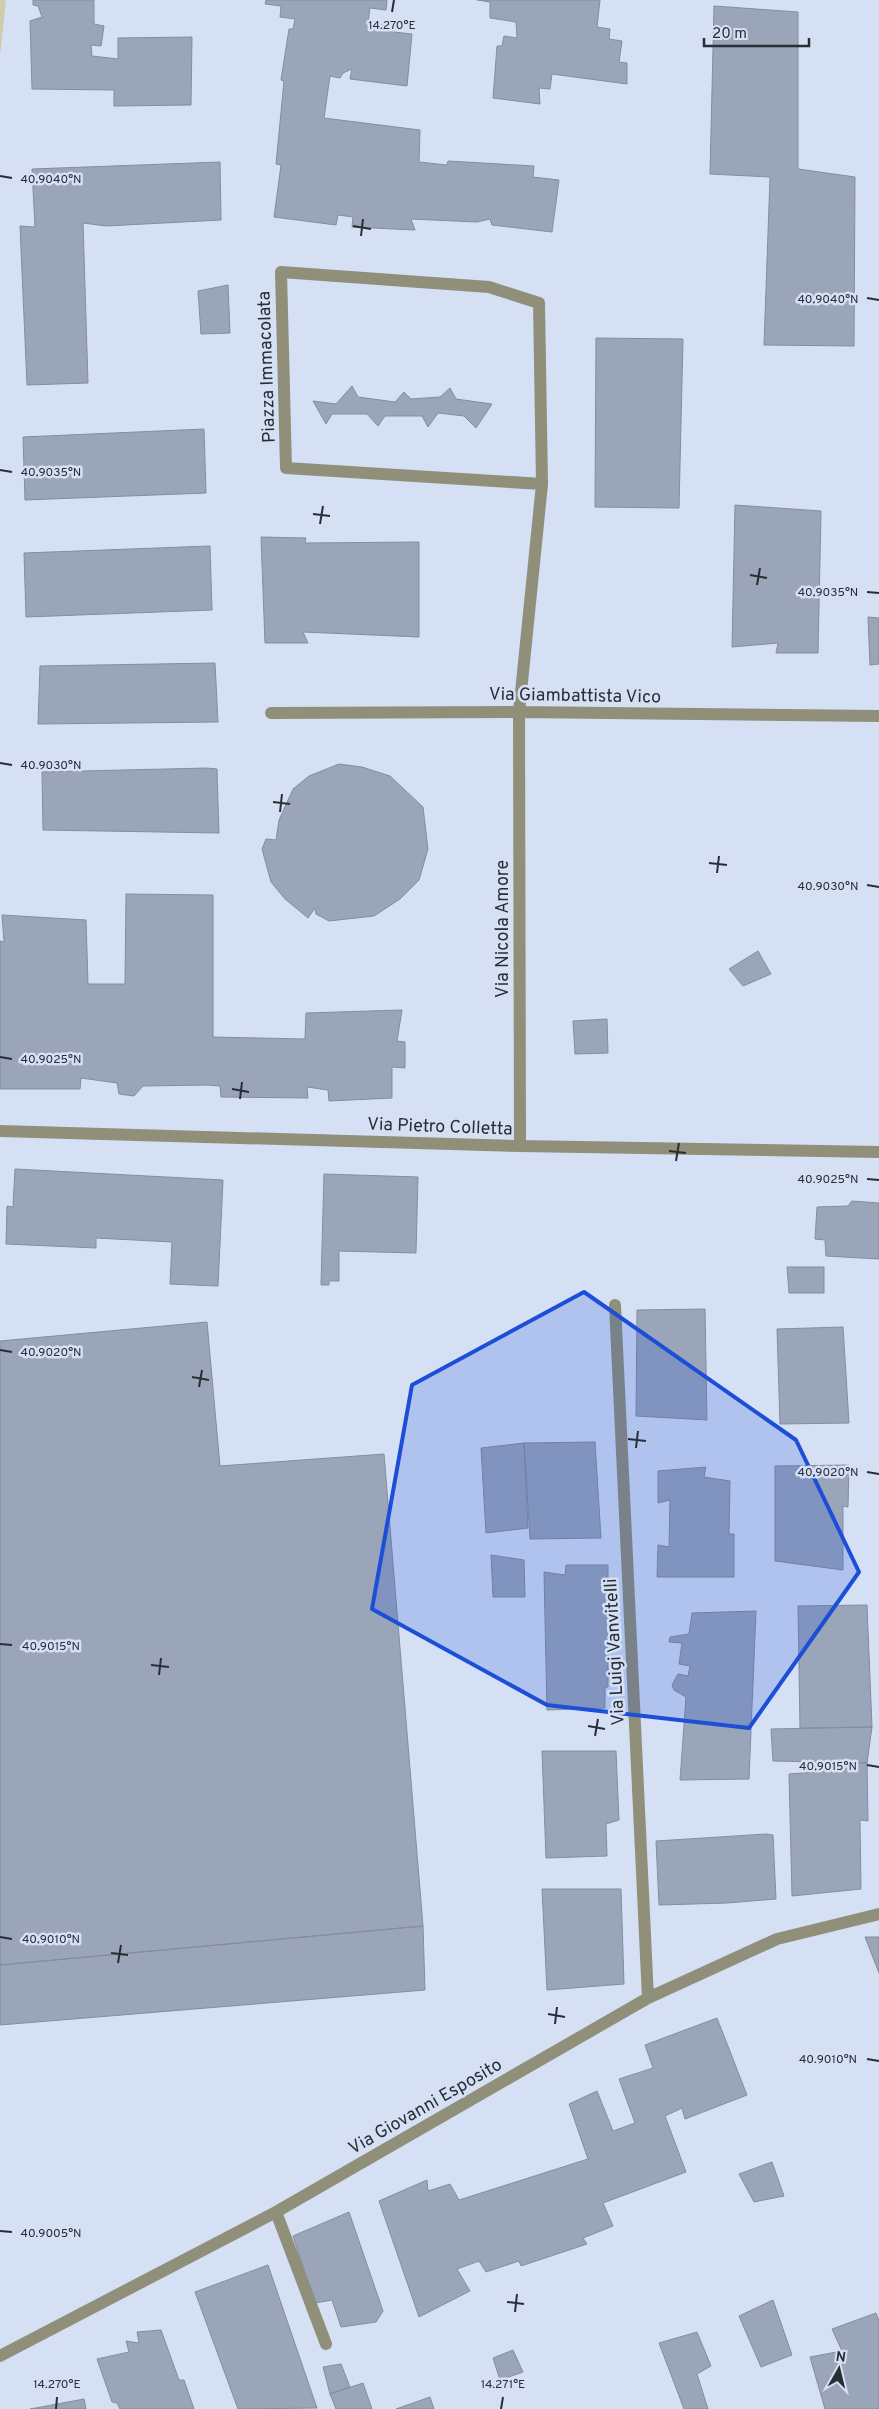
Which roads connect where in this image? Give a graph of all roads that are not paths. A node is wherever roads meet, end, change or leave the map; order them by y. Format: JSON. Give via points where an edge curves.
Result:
{"nodes":[{"id":1,"x":542,"y":484,"type":"junction"},
{"id":2,"x":519,"y":712,"type":"junction"},
{"id":3,"x":271,"y":713,"type":"dead end"},
{"id":4,"x":879,"y":716,"type":"edge"},
{"id":5,"x":0,"y":1131,"type":"edge"},
{"id":6,"x":520,"y":1146,"type":"junction"},
{"id":7,"x":879,"y":1152,"type":"edge"},
{"id":8,"x":615,"y":1305,"type":"dead end"},
{"id":9,"x":879,"y":1914,"type":"edge"},
{"id":10,"x":648,"y":1998,"type":"junction"},
{"id":11,"x":276,"y":2212,"type":"junction"},
{"id":12,"x":326,"y":2344,"type":"dead end"},
{"id":13,"x":0,"y":2356,"type":"edge"}],
"edges":[{"from":1,"to":1,"type":"street","name":"Piazza Immacolata","via":[[539,303],[489,287],[281,272],[286,468]]},
{"from":1,"to":2,"type":"street","name":"Piazza Immacolata"},
{"from":2,"to":3,"type":"street","name":"Via Giambattista Vico"},
{"from":2,"to":4,"type":"street","name":"Via Giambattista Vico"},
{"from":2,"to":6,"type":"street","name":"Via Nicola Amore"},
{"from":5,"to":6,"type":"street","name":"Via Pietro Colletta"},
{"from":6,"to":7,"type":"street","name":"Via Pietro Colletta"},
{"from":8,"to":10,"type":"street","name":"Via Luigi Vanvitelli"},
{"from":9,"to":10,"type":"street","name":"Via Giovanni Esposito","via":[[777,1939]]},
{"from":10,"to":11,"type":"street","name":"Via Giovanni Esposito"},
{"from":11,"to":12,"type":"street"},
{"from":11,"to":13,"type":"street","name":"Via Giovanni Esposito"}]}
